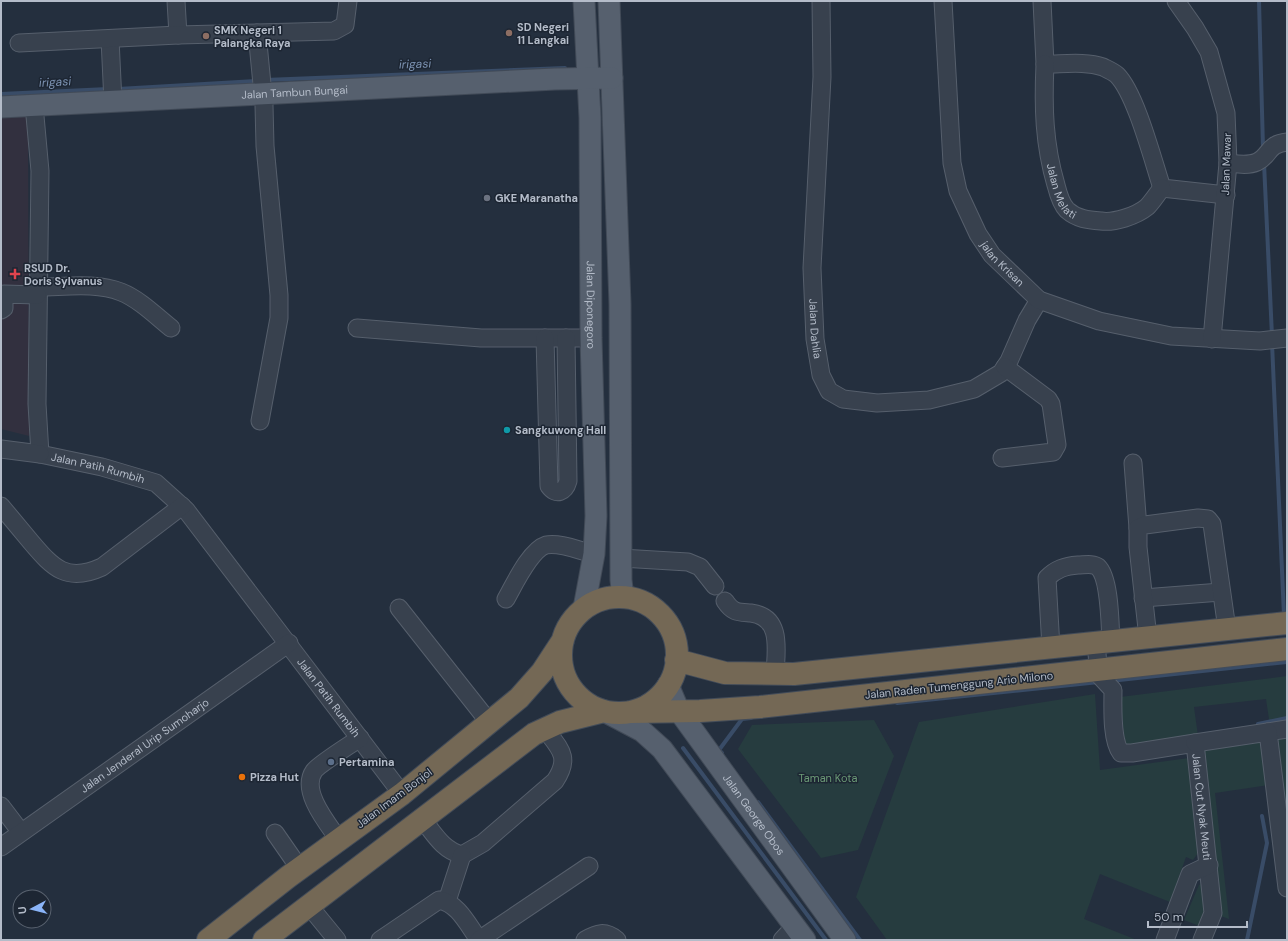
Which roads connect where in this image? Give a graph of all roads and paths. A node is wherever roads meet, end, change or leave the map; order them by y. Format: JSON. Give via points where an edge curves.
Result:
{"nodes":[{"id":1,"x":176,"y":1,"type":"edge"},
{"id":2,"x":348,"y":1,"type":"edge"},
{"id":3,"x":584,"y":1,"type":"edge"},
{"id":4,"x":609,"y":1,"type":"edge"},
{"id":5,"x":821,"y":1,"type":"edge"},
{"id":6,"x":943,"y":1,"type":"edge"},
{"id":7,"x":1042,"y":1,"type":"edge"},
{"id":8,"x":1176,"y":1,"type":"edge"},
{"id":9,"x":257,"y":33,"type":"junction"},
{"id":10,"x":178,"y":35,"type":"junction"},
{"id":11,"x":110,"y":39,"type":"junction"},
{"id":12,"x":19,"y":43,"type":"dead end"},
{"id":13,"x":1045,"y":64,"type":"junction"},
{"id":14,"x":612,"y":78,"type":"junction"},
{"id":15,"x":588,"y":79,"type":"junction"},
{"id":16,"x":263,"y":95,"type":"junction"},
{"id":17,"x":113,"y":102,"type":"junction"},
{"id":18,"x":34,"y":106,"type":"junction"},
{"id":19,"x":1,"y":107,"type":"edge"},
{"id":20,"x":1287,"y":142,"type":"edge"},
{"id":21,"x":1228,"y":163,"type":"junction"},
{"id":22,"x":1162,"y":188,"type":"junction"},
{"id":23,"x":1226,"y":196,"type":"junction"},
{"id":24,"x":37,"y":291,"type":"junction"},
{"id":25,"x":1039,"y":300,"type":"junction"},
{"id":26,"x":1,"y":310,"type":"edge"},
{"id":27,"x":171,"y":328,"type":"dead end"},
{"id":28,"x":357,"y":328,"type":"dead end"},
{"id":29,"x":545,"y":338,"type":"junction"},
{"id":30,"x":566,"y":338,"type":"junction"},
{"id":31,"x":591,"y":338,"type":"junction"},
{"id":32,"x":1287,"y":338,"type":"edge"},
{"id":33,"x":1212,"y":339,"type":"junction"},
{"id":34,"x":1005,"y":367,"type":"junction"},
{"id":35,"x":260,"y":421,"type":"dead end"},
{"id":36,"x":1,"y":449,"type":"edge"},
{"id":37,"x":40,"y":454,"type":"junction"},
{"id":38,"x":1002,"y":458,"type":"dead end"},
{"id":39,"x":1133,"y":463,"type":"dead end"},
{"id":40,"x":1,"y":506,"type":"edge"},
{"id":41,"x":182,"y":506,"type":"junction"},
{"id":42,"x":1138,"y":528,"type":"junction"},
{"id":43,"x":594,"y":554,"type":"junction"},
{"id":44,"x":620,"y":558,"type":"junction"},
{"id":45,"x":715,"y":586,"type":"dead end"},
{"id":46,"x":1221,"y":592,"type":"junction"},
{"id":47,"x":623,"y":597,"type":"junction"},
{"id":48,"x":1143,"y":598,"type":"junction"},
{"id":49,"x":506,"y":599,"type":"dead end"},
{"id":50,"x":725,"y":601,"type":"dead end"},
{"id":51,"x":399,"y":608,"type":"dead end"},
{"id":52,"x":584,"y":608,"type":"junction"},
{"id":53,"x":1287,"y":623,"type":"edge"},
{"id":54,"x":1227,"y":629,"type":"junction"},
{"id":55,"x":1148,"y":638,"type":"junction"},
{"id":56,"x":563,"y":640,"type":"junction"},
{"id":57,"x":289,"y":643,"type":"junction"},
{"id":58,"x":1104,"y":643,"type":"junction"},
{"id":59,"x":1051,"y":648,"type":"junction"},
{"id":60,"x":1287,"y":649,"type":"edge"},
{"id":61,"x":676,"y":660,"type":"junction"},
{"id":62,"x":1099,"y":672,"type":"junction"},
{"id":63,"x":785,"y":674,"type":"junction"},
{"id":64,"x":668,"y":685,"type":"junction"},
{"id":65,"x":800,"y":702,"type":"junction"},
{"id":66,"x":604,"y":711,"type":"junction"},
{"id":67,"x":679,"y":711,"type":"junction"},
{"id":68,"x":630,"y":712,"type":"junction"},
{"id":69,"x":489,"y":722,"type":"junction"},
{"id":70,"x":545,"y":729,"type":"junction"},
{"id":71,"x":1287,"y":729,"type":"edge"},
{"id":72,"x":1268,"y":732,"type":"junction"},
{"id":73,"x":360,"y":738,"type":"junction"},
{"id":74,"x":1195,"y":742,"type":"junction"},
{"id":75,"x":402,"y":794,"type":"junction"},
{"id":76,"x":1,"y":806,"type":"edge"},
{"id":77,"x":423,"y":820,"type":"junction"},
{"id":78,"x":20,"y":832,"type":"junction"},
{"id":79,"x":275,"y":833,"type":"dead end"},
{"id":80,"x":339,"y":840,"type":"junction"},
{"id":81,"x":1,"y":847,"type":"edge"},
{"id":82,"x":462,"y":854,"type":"junction"},
{"id":83,"x":1209,"y":865,"type":"junction"},
{"id":84,"x":589,"y":866,"type":"dead end"},
{"id":85,"x":300,"y":869,"type":"junction"},
{"id":86,"x":1287,"y":888,"type":"edge"},
{"id":87,"x":447,"y":901,"type":"junction"},
{"id":88,"x":310,"y":907,"type":"junction"},
{"id":89,"x":794,"y":935,"type":"edge"},
{"id":90,"x":277,"y":936,"type":"edge"},
{"id":91,"x":208,"y":940,"type":"edge"},
{"id":92,"x":337,"y":940,"type":"edge"},
{"id":93,"x":380,"y":940,"type":"edge"},
{"id":94,"x":479,"y":940,"type":"edge"},
{"id":95,"x":585,"y":940,"type":"edge"},
{"id":96,"x":617,"y":940,"type":"edge"},
{"id":97,"x":845,"y":940,"type":"edge"},
{"id":98,"x":1165,"y":940,"type":"edge"},
{"id":99,"x":1202,"y":940,"type":"edge"}],
"edges":[{"from":1,"to":10,"type":"street"},
{"from":2,"to":9,"type":"street","via":[[345,25],[334,31]]},
{"from":3,"to":15,"type":"main road","name":"Jalan Diponegoro"},
{"from":4,"to":14,"type":"main road"},
{"from":5,"to":34,"type":"street","name":"Jalan Dahlia","via":[[822,77],[812,268],[815,339],[821,375],[829,391],[843,399],[877,403],[928,400],[974,389],[992,380]]},
{"from":6,"to":25,"type":"street","name":"jalan Krisan","via":[[952,163],[958,191],[978,234],[992,255]]},
{"from":7,"to":13,"type":"street","name":"Jalan Melati"},
{"from":8,"to":21,"type":"street","name":"Jalan Mawar","via":[[1209,52],[1226,113]]},
{"from":9,"to":10,"type":"street"},
{"from":9,"to":16,"type":"street"},
{"from":10,"to":11,"type":"street"},
{"from":11,"to":12,"type":"street"},
{"from":11,"to":17,"type":"street"},
{"from":13,"to":22,"type":"street","via":[[1088,64],[1103,67],[1116,74],[1134,104]]},
{"from":13,"to":22,"type":"street","name":"Jalan Melati","via":[[1045,134],[1059,196],[1066,209],[1076,217],[1087,220],[1117,220],[1146,208]]},
{"from":14,"to":15,"type":"main road","name":"Jalan Tambun Bungai"},
{"from":14,"to":44,"type":"main road","via":[[620,304]]},
{"from":15,"to":16,"type":"main road","name":"Jalan Tambun Bungai"},
{"from":15,"to":31,"type":"main road","name":"Jalan Diponegoro"},
{"from":16,"to":17,"type":"main road","name":"Jalan Tambun Bungai"},
{"from":16,"to":35,"type":"street","via":[[264,146],[280,295],[280,318]]},
{"from":17,"to":18,"type":"main road","name":"Jalan Tambun Bungai"},
{"from":18,"to":19,"type":"main road","name":"Jalan Tambun Bungai"},
{"from":18,"to":24,"type":"street","name":"Jalan Patih Rumbih","via":[[40,171]]},
{"from":20,"to":21,"type":"street","via":[[1271,147],[1253,163]]},
{"from":21,"to":23,"type":"street","name":"Jalan Mawar"},
{"from":22,"to":23,"type":"street"},
{"from":23,"to":33,"type":"street","name":"Jalan Mawar"},
{"from":24,"to":26,"type":"street","via":[[4,294],[4,308]]},
{"from":24,"to":27,"type":"street","via":[[100,287],[121,292]]},
{"from":24,"to":37,"type":"street","name":"Jalan Patih Rumbih","via":[[37,404]]},
{"from":25,"to":33,"type":"street","name":"jalan Krisan","via":[[1099,321],[1143,332]]},
{"from":25,"to":34,"type":"street","name":"Jalan Dahlia"},
{"from":28,"to":29,"type":"street","via":[[481,338]]},
{"from":29,"to":30,"type":"street"},
{"from":29,"to":30,"type":"street","via":[[549,486],[552,490],[562,492],[568,481]]},
{"from":30,"to":31,"type":"street"},
{"from":31,"to":43,"type":"main road","name":"Jalan Diponegoro","via":[[596,516]]},
{"from":32,"to":33,"type":"street","name":"jalan Krisan","via":[[1263,341]]},
{"from":34,"to":38,"type":"street","via":[[1048,399],[1053,411],[1057,445],[1054,452]]},
{"from":36,"to":37,"type":"street"},
{"from":37,"to":41,"type":"street","name":"Jalan Patih Rumbih","via":[[156,483]]},
{"from":39,"to":42,"type":"street"},
{"from":40,"to":41,"type":"street","via":[[48,562],[60,570],[73,574],[88,573],[102,566]]},
{"from":41,"to":57,"type":"street","name":"Jalan Patih Rumbih"},
{"from":42,"to":46,"type":"street","via":[[1198,518],[1208,519],[1212,524]]},
{"from":42,"to":48,"type":"street"},
{"from":43,"to":49,"type":"street","via":[[559,545],[545,545],[527,562]]},
{"from":43,"to":52,"type":"main road","name":"Jalan Diponegoro"},
{"from":44,"to":45,"type":"street","via":[[688,562],[700,567]]},
{"from":44,"to":47,"type":"main road"},
{"from":46,"to":48,"type":"street"},
{"from":46,"to":54,"type":"street"},
{"from":47,"to":52,"type":"highway","via":[[603,599]]},
{"from":47,"to":61,"type":"highway","via":[[645,604],[663,617],[676,645]]},
{"from":48,"to":55,"type":"street"},
{"from":50,"to":63,"type":"street","via":[[730,609],[737,613],[753,613],[773,626]]},
{"from":51,"to":69,"type":"street"},
{"from":52,"to":56,"type":"highway","via":[[571,622]]},
{"from":53,"to":54,"type":"highway"},
{"from":54,"to":55,"type":"highway"},
{"from":55,"to":58,"type":"highway"},
{"from":56,"to":66,"type":"highway","via":[[562,666],[572,689],[592,706]]},
{"from":56,"to":69,"type":"highway","name":"Jalan Imam Bonjol","via":[[529,688]]},
{"from":57,"to":73,"type":"street","name":"Jalan Patih Rumbih"},
{"from":57,"to":78,"type":"street","name":"Jalan Jenderal Urip Sumoharjo"},
{"from":58,"to":59,"type":"highway"},
{"from":58,"to":59,"type":"street","via":[[1105,577],[1098,567],[1092,564],[1060,568],[1047,578]]},
{"from":58,"to":62,"type":"street"},
{"from":59,"to":63,"type":"highway"},
{"from":60,"to":62,"type":"highway","name":"Jalan Raden Tumenggung Ario Milono"},
{"from":61,"to":63,"type":"highway","via":[[725,673]]},
{"from":61,"to":64,"type":"highway","via":[[674,673]]},
{"from":62,"to":65,"type":"highway","name":"Jalan Raden Tumenggung Ario Milono"},
{"from":62,"to":74,"type":"street","name":"Jalan Cut Nyak Meuti","via":[[1113,690],[1115,734],[1117,748],[1121,753]]},
{"from":63,"to":65,"type":"highway"},
{"from":64,"to":67,"type":"main road","name":"Jalan George Obos"},
{"from":64,"to":68,"type":"highway","via":[[652,702]]},
{"from":65,"to":67,"type":"highway","name":"Jalan Raden Tumenggung Ario Milono","via":[[760,708]]},
{"from":66,"to":68,"type":"highway"},
{"from":66,"to":70,"type":"highway","via":[[560,722]]},
{"from":66,"to":89,"type":"main road","via":[[642,731],[662,749]]},
{"from":67,"to":68,"type":"highway","name":"Jalan Raden Tumenggung Ario Milono"},
{"from":67,"to":97,"type":"main road","name":"Jalan George Obos"},
{"from":69,"to":75,"type":"highway","name":"Jalan Imam Bonjol"},
{"from":70,"to":77,"type":"highway","via":[[534,734]]},
{"from":70,"to":82,"type":"street","via":[[562,754],[563,769],[556,781],[483,843]]},
{"from":71,"to":72,"type":"street"},
{"from":72,"to":74,"type":"street"},
{"from":72,"to":86,"type":"street"},
{"from":73,"to":75,"type":"street","name":"Jalan Patih Rumbih"},
{"from":73,"to":80,"type":"street","via":[[314,770],[310,781],[315,803]]},
{"from":74,"to":83,"type":"street","name":"Jalan Cut Nyak Meuti"},
{"from":75,"to":80,"type":"highway","name":"Jalan Imam Bonjol"},
{"from":76,"to":78,"type":"street"},
{"from":77,"to":82,"type":"street","via":[[444,847]]},
{"from":77,"to":88,"type":"highway"},
{"from":78,"to":81,"type":"street","name":"Jalan Jenderal Urip Sumoharjo"},
{"from":79,"to":85,"type":"street"},
{"from":80,"to":85,"type":"highway","name":"Jalan Imam Bonjol"},
{"from":82,"to":87,"type":"street"},
{"from":83,"to":98,"type":"street","via":[[1190,874]]},
{"from":83,"to":99,"type":"street","name":"Jalan Cut Nyak Meuti","via":[[1213,913]]},
{"from":84,"to":94,"type":"street"},
{"from":85,"to":91,"type":"highway","name":"Jalan Imam Bonjol"},
{"from":87,"to":93,"type":"street","via":[[433,902]]},
{"from":87,"to":94,"type":"street"},
{"from":88,"to":90,"type":"highway"},
{"from":88,"to":92,"type":"street"},
{"from":95,"to":96,"type":"street","via":[[598,933],[607,934]]}]}
